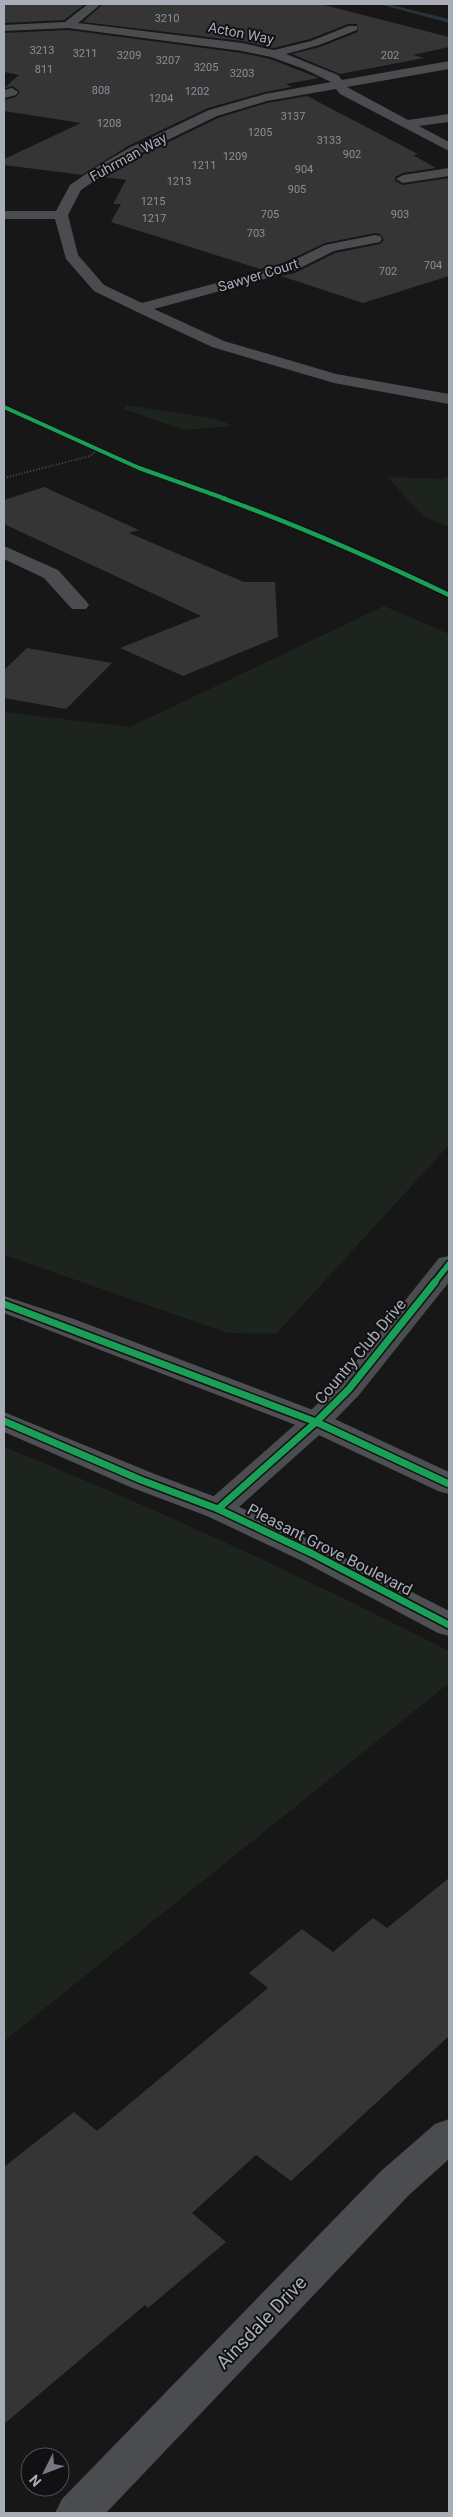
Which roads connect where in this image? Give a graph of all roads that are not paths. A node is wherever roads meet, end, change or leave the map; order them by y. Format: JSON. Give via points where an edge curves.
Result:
{"nodes":[{"id":1,"x":95,"y":4,"type":"edge"},
{"id":2,"x":68,"y":25,"type":"junction"},
{"id":3,"x":4,"y":28,"type":"edge"},
{"id":4,"x":354,"y":28,"type":"dead end"},
{"id":5,"x":274,"y":54,"type":"junction"},
{"id":6,"x":449,"y":65,"type":"edge"},
{"id":7,"x":339,"y":85,"type":"junction"},
{"id":8,"x":449,"y":118,"type":"edge"},
{"id":9,"x":406,"y":124,"type":"junction"},
{"id":10,"x":449,"y":147,"type":"edge"},
{"id":11,"x":449,"y":172,"type":"edge"},
{"id":12,"x":403,"y":179,"type":"dead end"},
{"id":13,"x":4,"y":215,"type":"edge"},
{"id":14,"x":60,"y":215,"type":"junction"},
{"id":15,"x":375,"y":239,"type":"dead end"},
{"id":16,"x":140,"y":308,"type":"junction"},
{"id":17,"x":443,"y":383,"type":"dead end"},
{"id":18,"x":431,"y":397,"type":"junction"},
{"id":19,"x":449,"y":399,"type":"edge"},
{"id":20,"x":4,"y":552,"type":"edge"},
{"id":21,"x":79,"y":605,"type":"dead end"},
{"id":22,"x":449,"y":1264,"type":"edge"},
{"id":23,"x":4,"y":1304,"type":"edge"},
{"id":24,"x":4,"y":1421,"type":"edge"},
{"id":25,"x":316,"y":1422,"type":"junction"},
{"id":26,"x":449,"y":1484,"type":"edge"},
{"id":27,"x":218,"y":1510,"type":"junction"},
{"id":28,"x":449,"y":1625,"type":"edge"},
{"id":29,"x":449,"y":2135,"type":"edge"},
{"id":30,"x":77,"y":2513,"type":"edge"}],
"edges":[{"from":1,"to":2,"type":"street"},
{"from":2,"to":3,"type":"street","name":"Acton Way"},
{"from":2,"to":5,"type":"street","name":"Acton Way","via":[[194,39]]},
{"from":4,"to":5,"type":"street","via":[[315,44]]},
{"from":5,"to":7,"type":"street","name":"Acton Way","via":[[334,78]]},
{"from":6,"to":7,"type":"street","name":"Fuhrman Way"},
{"from":7,"to":9,"type":"street","name":"Acton Way","via":[[344,91]]},
{"from":7,"to":14,"type":"street","name":"Fuhrman Way","via":[[241,104],[192,122],[98,172],[75,188]]},
{"from":8,"to":9,"type":"street"},
{"from":9,"to":10,"type":"street","name":"Acton Way"},
{"from":11,"to":12,"type":"street"},
{"from":13,"to":14,"type":"street"},
{"from":14,"to":16,"type":"street","via":[[71,256],[98,288]]},
{"from":15,"to":16,"type":"street","name":"Sawyer Court","via":[[330,248],[289,268]]},
{"from":16,"to":18,"type":"street","via":[[218,344],[334,378]]},
{"from":17,"to":18,"type":"street"},
{"from":18,"to":19,"type":"street"},
{"from":20,"to":21,"type":"street","via":[[51,574]]},
{"from":22,"to":25,"type":"street","name":"Country Club Drive","via":[[349,1389]]},
{"from":23,"to":25,"type":"main road"},
{"from":24,"to":27,"type":"main road","name":"Pleasant Grove Boulevard"},
{"from":25,"to":26,"type":"main road"},
{"from":25,"to":27,"type":"street","name":"Country Club Drive"},
{"from":27,"to":28,"type":"main road","name":"Pleasant Grove Boulevard","via":[[313,1554]]},
{"from":29,"to":30,"type":"street","name":"Ainsdale Drive","via":[[395,2183]]}]}
